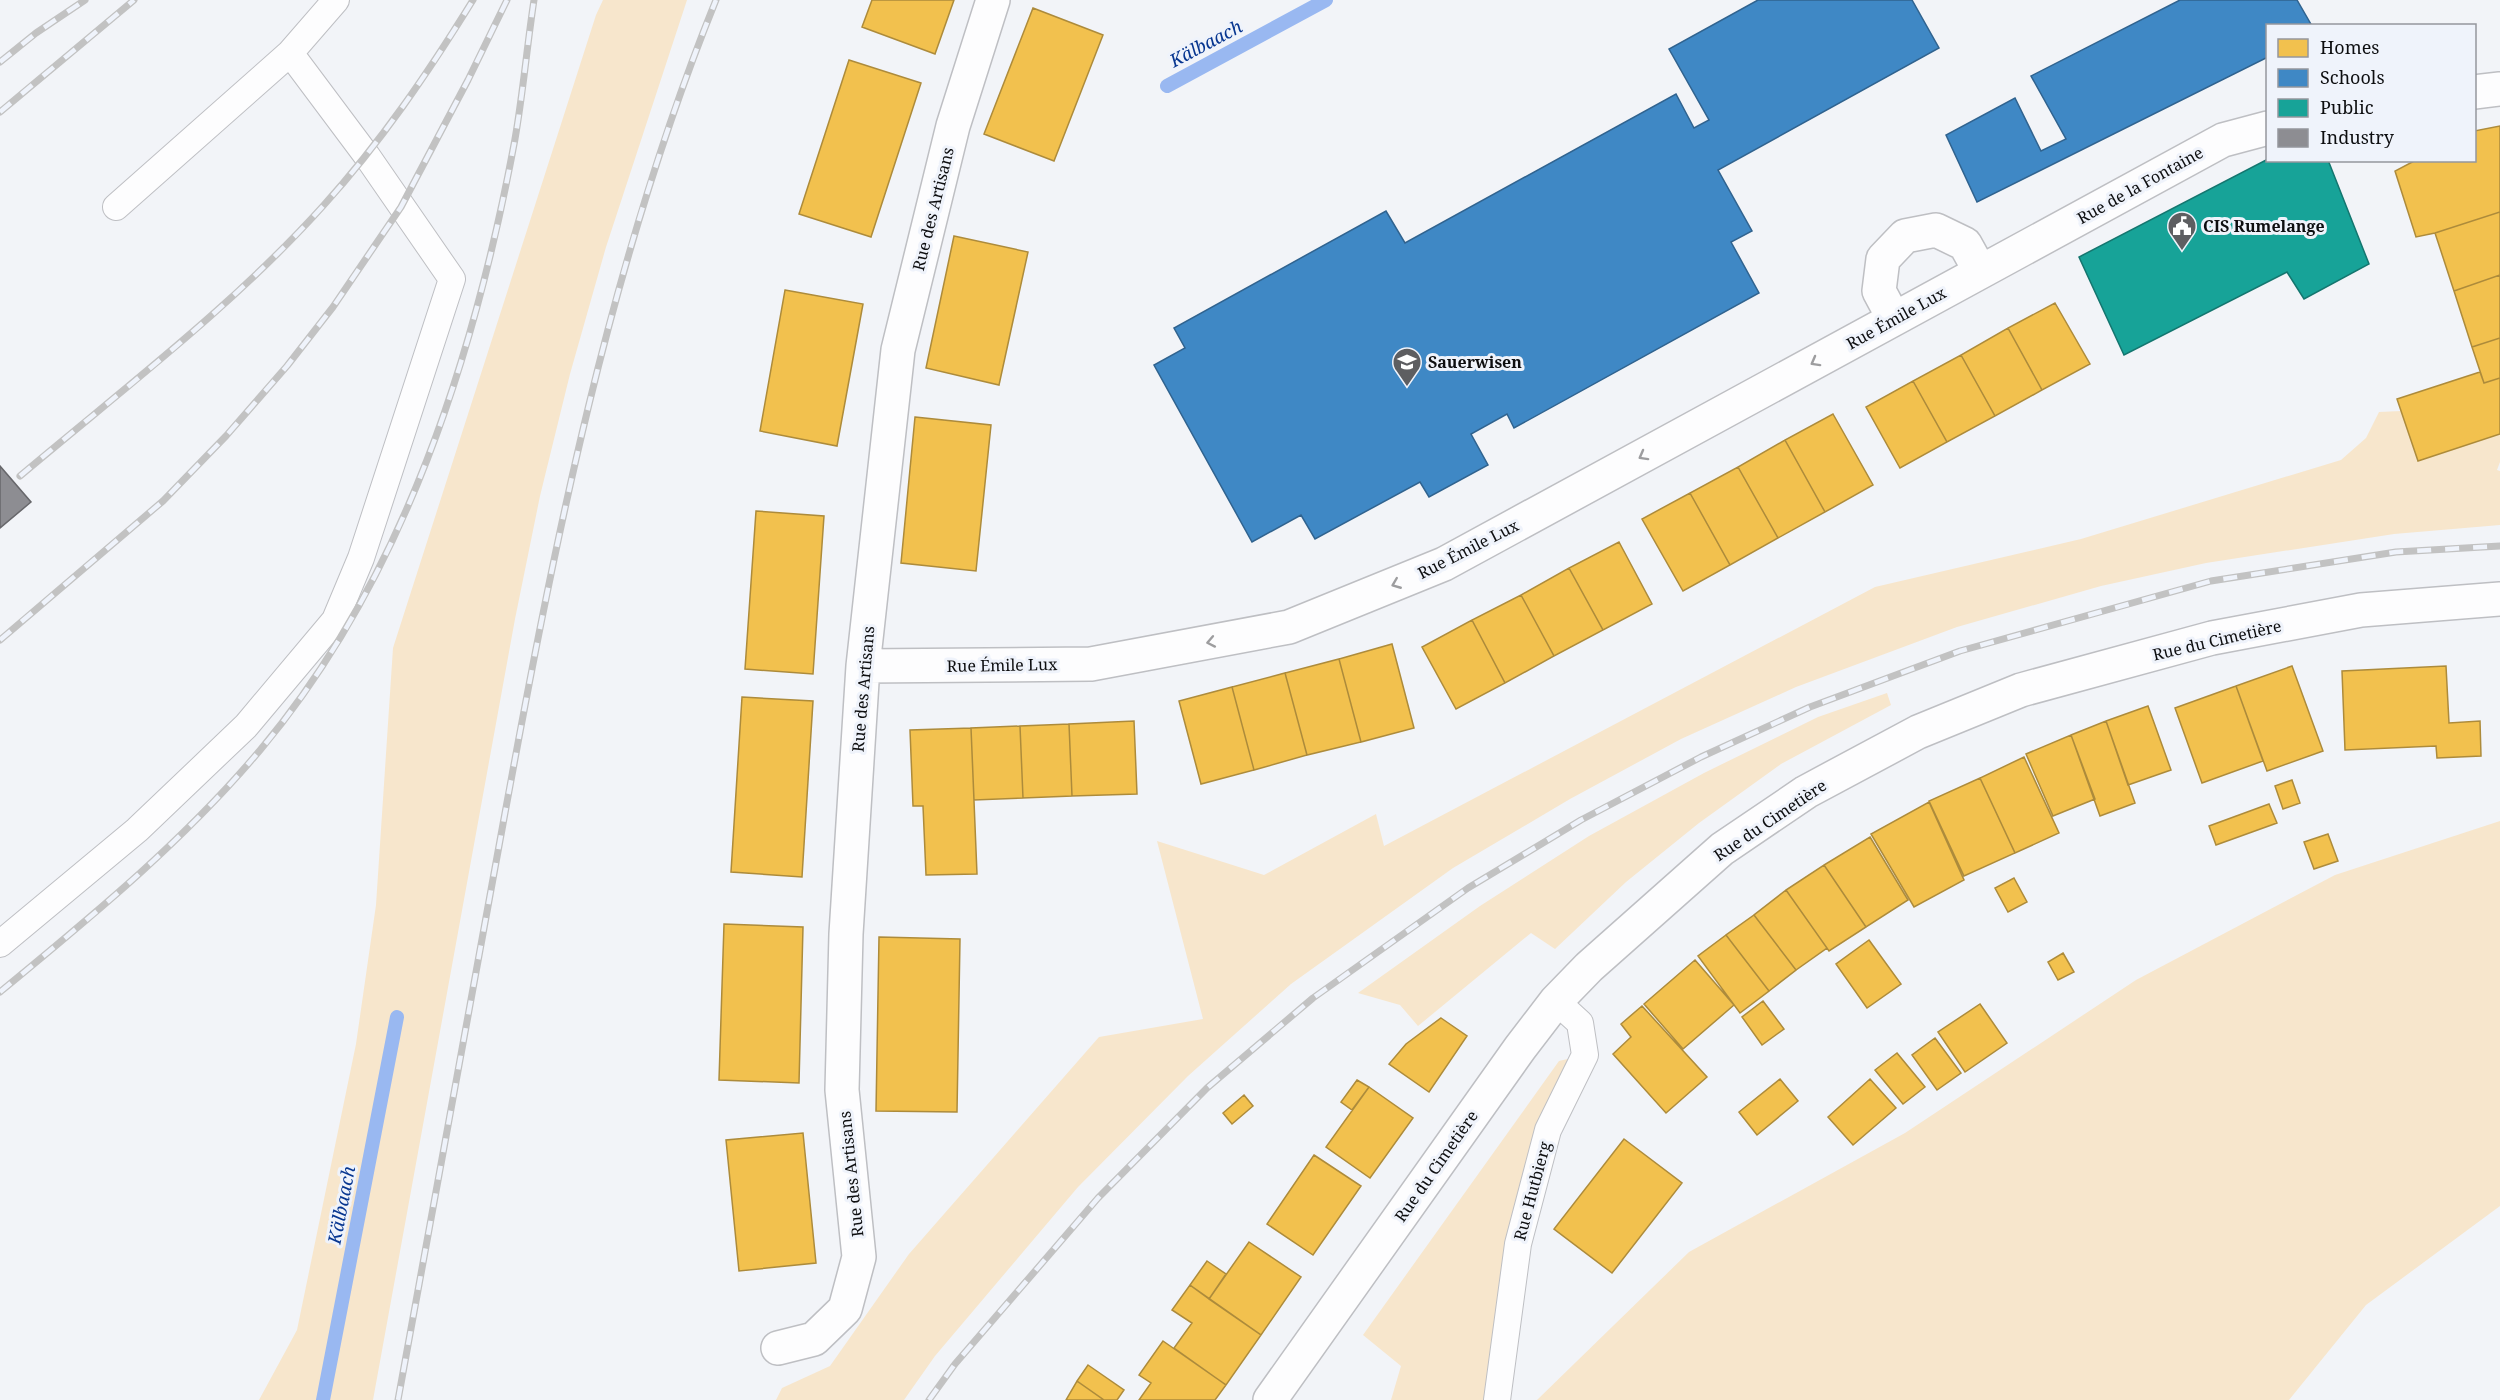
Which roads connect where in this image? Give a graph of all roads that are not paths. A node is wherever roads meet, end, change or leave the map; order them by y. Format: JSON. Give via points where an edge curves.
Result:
{"nodes":[{"id":1,"x":336,"y":0,"type":"edge"},
{"id":2,"x":993,"y":0,"type":"edge"},
{"id":3,"x":290,"y":53,"type":"junction"},
{"id":4,"x":2500,"y":89,"type":"edge"},
{"id":5,"x":2476,"y":93,"type":"edge"},
{"id":6,"x":2266,"y":129,"type":"edge"},
{"id":7,"x":116,"y":207,"type":"dead end"},
{"id":8,"x":2017,"y":252,"type":"joint"},
{"id":9,"x":1980,"y":271,"type":"junction"},
{"id":10,"x":1894,"y":320,"type":"junction"},
{"id":11,"x":2500,"y":599,"type":"edge"},
{"id":12,"x":863,"y":666,"type":"junction"},
{"id":13,"x":0,"y":944,"type":"edge"},
{"id":14,"x":1556,"y":1001,"type":"junction"},
{"id":15,"x":778,"y":1348,"type":"dead end"},
{"id":16,"x":1270,"y":1400,"type":"edge"},
{"id":17,"x":1497,"y":1400,"type":"edge"}],
"edges":[{"from":1,"to":3,"type":"lane"},
{"from":2,"to":12,"type":"street","name":"Rue des Artisans","via":[[953,126],[898,350]]},
{"from":3,"to":7,"type":"lane"},
{"from":3,"to":13,"type":"lane","via":[[452,279],[361,558],[334,620],[246,726],[137,830]]},
{"from":4,"to":5,"type":"street"},
{"from":6,"to":8,"type":"street","name":"Rue de la Fontaine","via":[[2223,140]]},
{"from":8,"to":9,"type":"street","name":"Rue Émile Lux"},
{"from":9,"to":10,"type":"street","name":"Rue Émile Lux"},
{"from":9,"to":10,"type":"street","via":[[1965,244],[1936,230],[1905,236],[1883,260],[1879,291]]},
{"from":10,"to":12,"type":"street","name":"Rue Émile Lux","one_way":true,"via":[[1444,564],[1289,627],[1092,664]]},
{"from":11,"to":14,"type":"street","name":"Rue du Cimetière","via":[[2361,610],[2212,638],[2021,690],[1918,732],[1806,792],[1722,849]]},
{"from":12,"to":15,"type":"street","name":"Rue des Artisans","via":[[846,934],[842,1090],[859,1257],[845,1309],[814,1339]]},
{"from":14,"to":16,"type":"street","name":"Rue du Cimetière"},
{"from":14,"to":17,"type":"lane","name":"Rue Hutbierg","via":[[1580,1023],[1585,1055],[1548,1130],[1518,1244]]}]}
